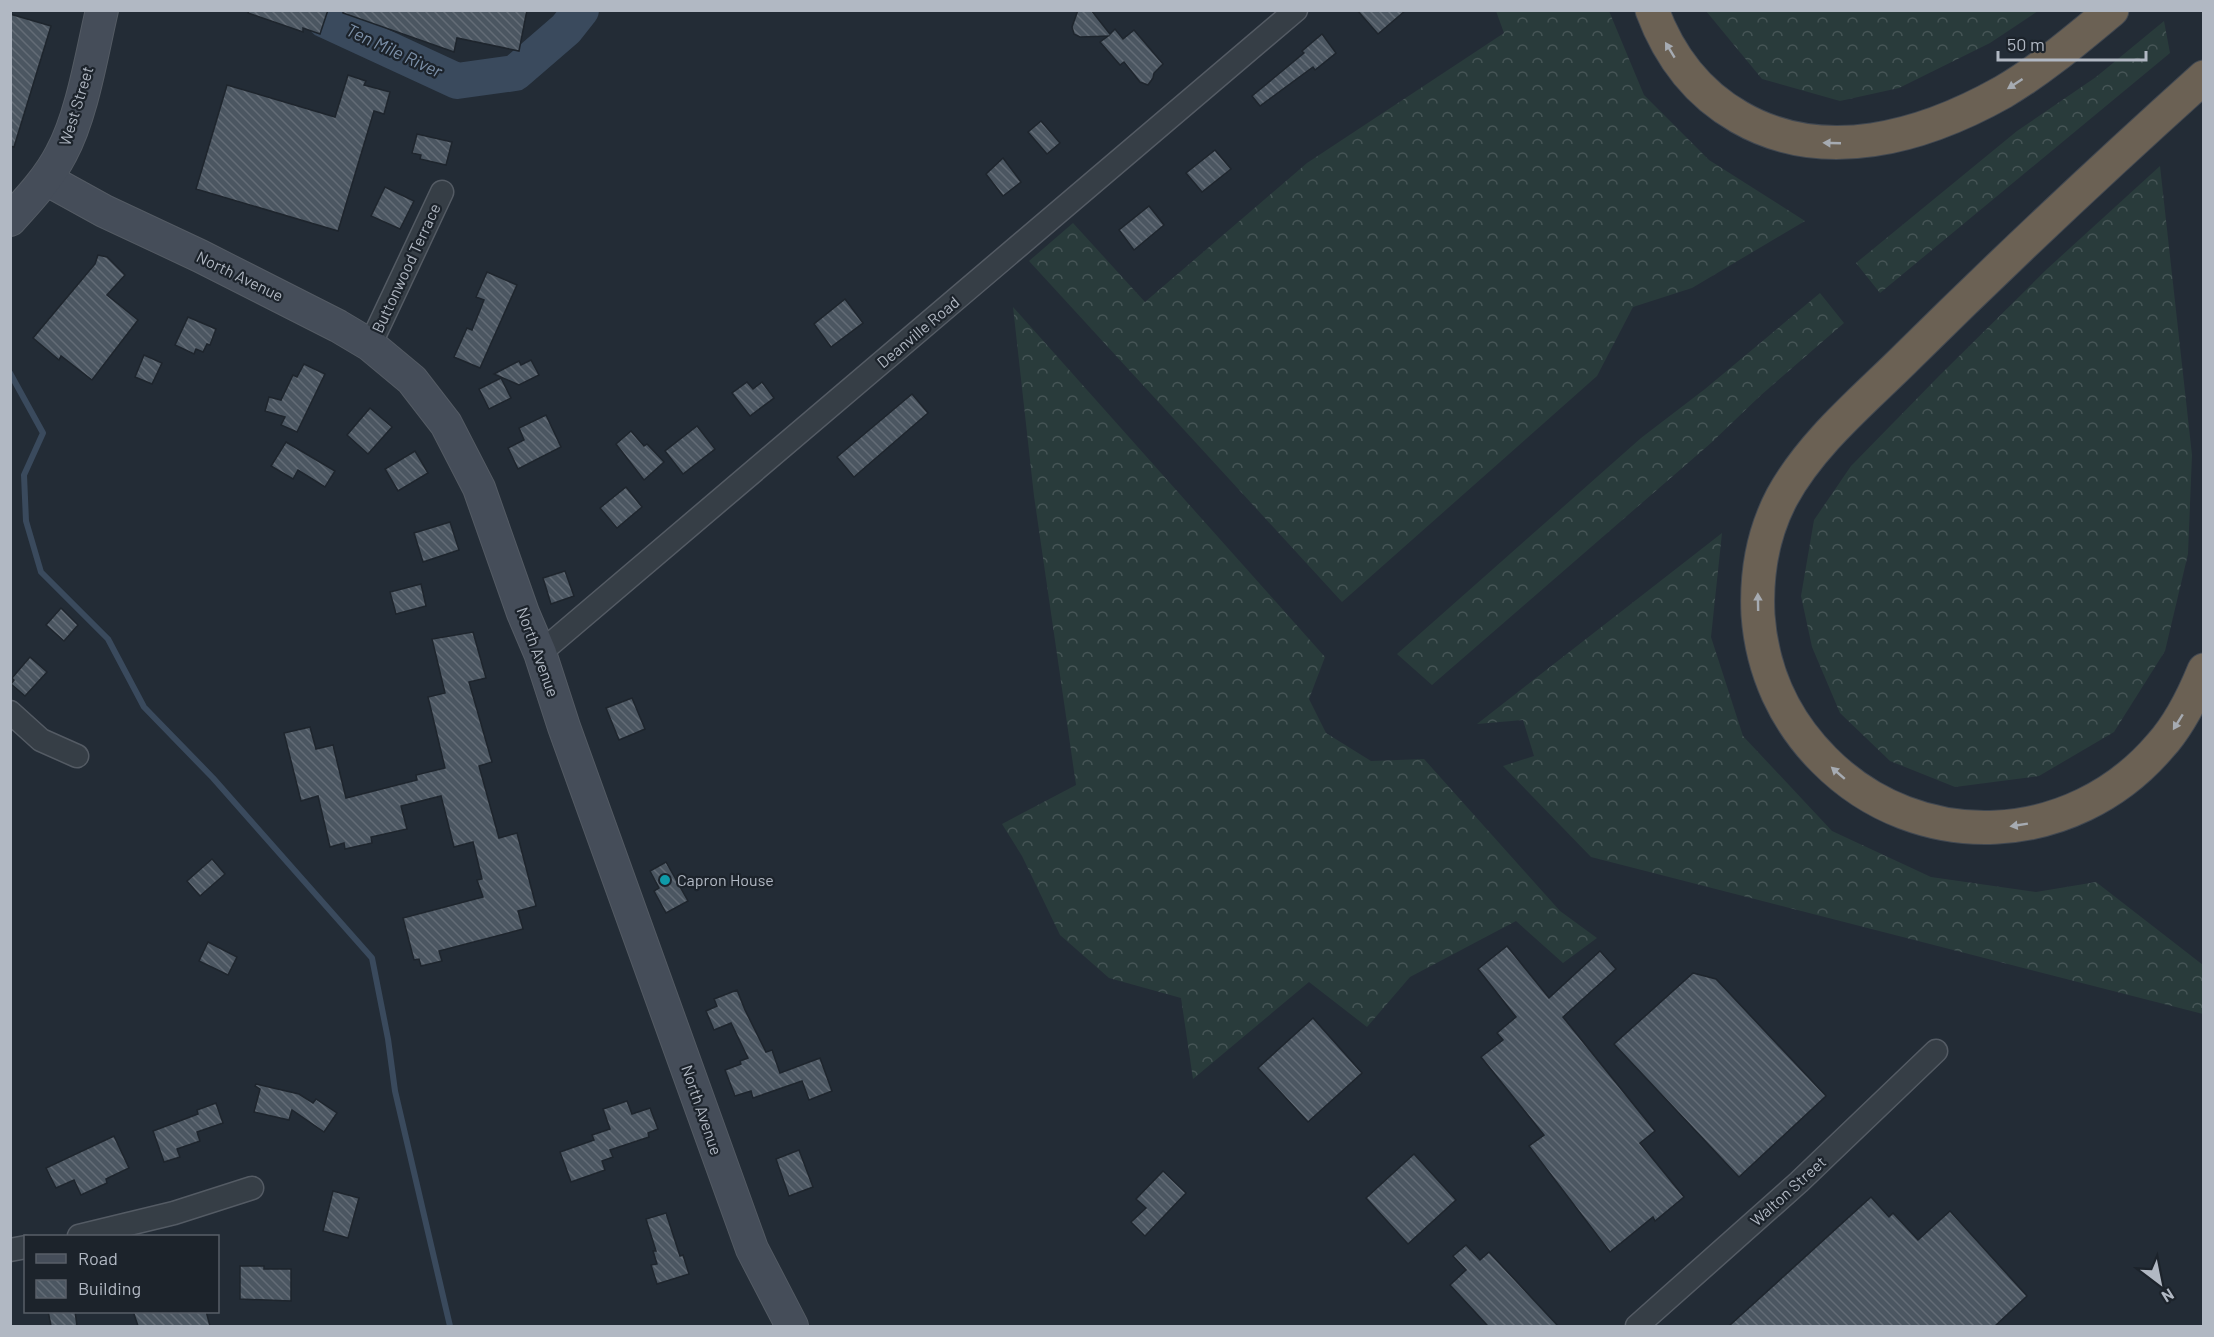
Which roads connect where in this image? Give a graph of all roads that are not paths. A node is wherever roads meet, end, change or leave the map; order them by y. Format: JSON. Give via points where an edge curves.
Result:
{"nodes":[{"id":1,"x":102,"y":10,"type":"edge"},
{"id":2,"x":1296,"y":10,"type":"edge"},
{"id":3,"x":1652,"y":10,"type":"edge"},
{"id":4,"x":2112,"y":10,"type":"edge"},
{"id":5,"x":2204,"y":77,"type":"edge"},
{"id":6,"x":46,"y":179,"type":"junction"},
{"id":7,"x":442,"y":192,"type":"dead end"},
{"id":8,"x":10,"y":220,"type":"edge"},
{"id":9,"x":370,"y":345,"type":"junction"},
{"id":10,"x":540,"y":653,"type":"junction"},
{"id":11,"x":2204,"y":670,"type":"edge"},
{"id":12,"x":10,"y":712,"type":"edge"},
{"id":13,"x":77,"y":756,"type":"dead end"},
{"id":14,"x":1936,"y":1051,"type":"dead end"},
{"id":15,"x":252,"y":1188,"type":"dead end"},
{"id":16,"x":83,"y":1235,"type":"edge"},
{"id":17,"x":792,"y":1326,"type":"edge"},
{"id":18,"x":1637,"y":1326,"type":"edge"}],
"edges":[{"from":1,"to":6,"type":"main road","name":"West Street","via":[[74,123]]},
{"from":2,"to":10,"type":"street","name":"Deanville Road"},
{"from":4,"to":3,"type":"highway","one_way":true,"via":[[2003,92],[1921,127],[1851,144],[1799,140],[1766,130],[1720,104],[1681,67]]},
{"from":11,"to":5,"type":"highway","one_way":true,"via":[[2185,710],[2161,745],[2131,775],[2103,795],[2032,823],[2007,827],[1952,826],[1899,812],[1875,800],[1852,785],[1813,749],[1796,727],[1771,680],[1759,628],[1758,583],[1772,521],[1808,458],[1950,314]]},
{"from":6,"to":8,"type":"main road","name":"West Street"},
{"from":6,"to":9,"type":"main road","name":"North Avenue","via":[[294,302]]},
{"from":7,"to":9,"type":"street","name":"Buttonwood Terrace"},
{"from":9,"to":10,"type":"main road","name":"North Avenue","via":[[412,380],[446,424],[479,488]]},
{"from":10,"to":17,"type":"main road","name":"North Avenue","via":[[752,1249]]},
{"from":12,"to":13,"type":"street","via":[[41,740]]},
{"from":14,"to":18,"type":"street","name":"Walton Street","via":[[1799,1182]]},
{"from":15,"to":16,"type":"street","via":[[174,1213]]}]}
